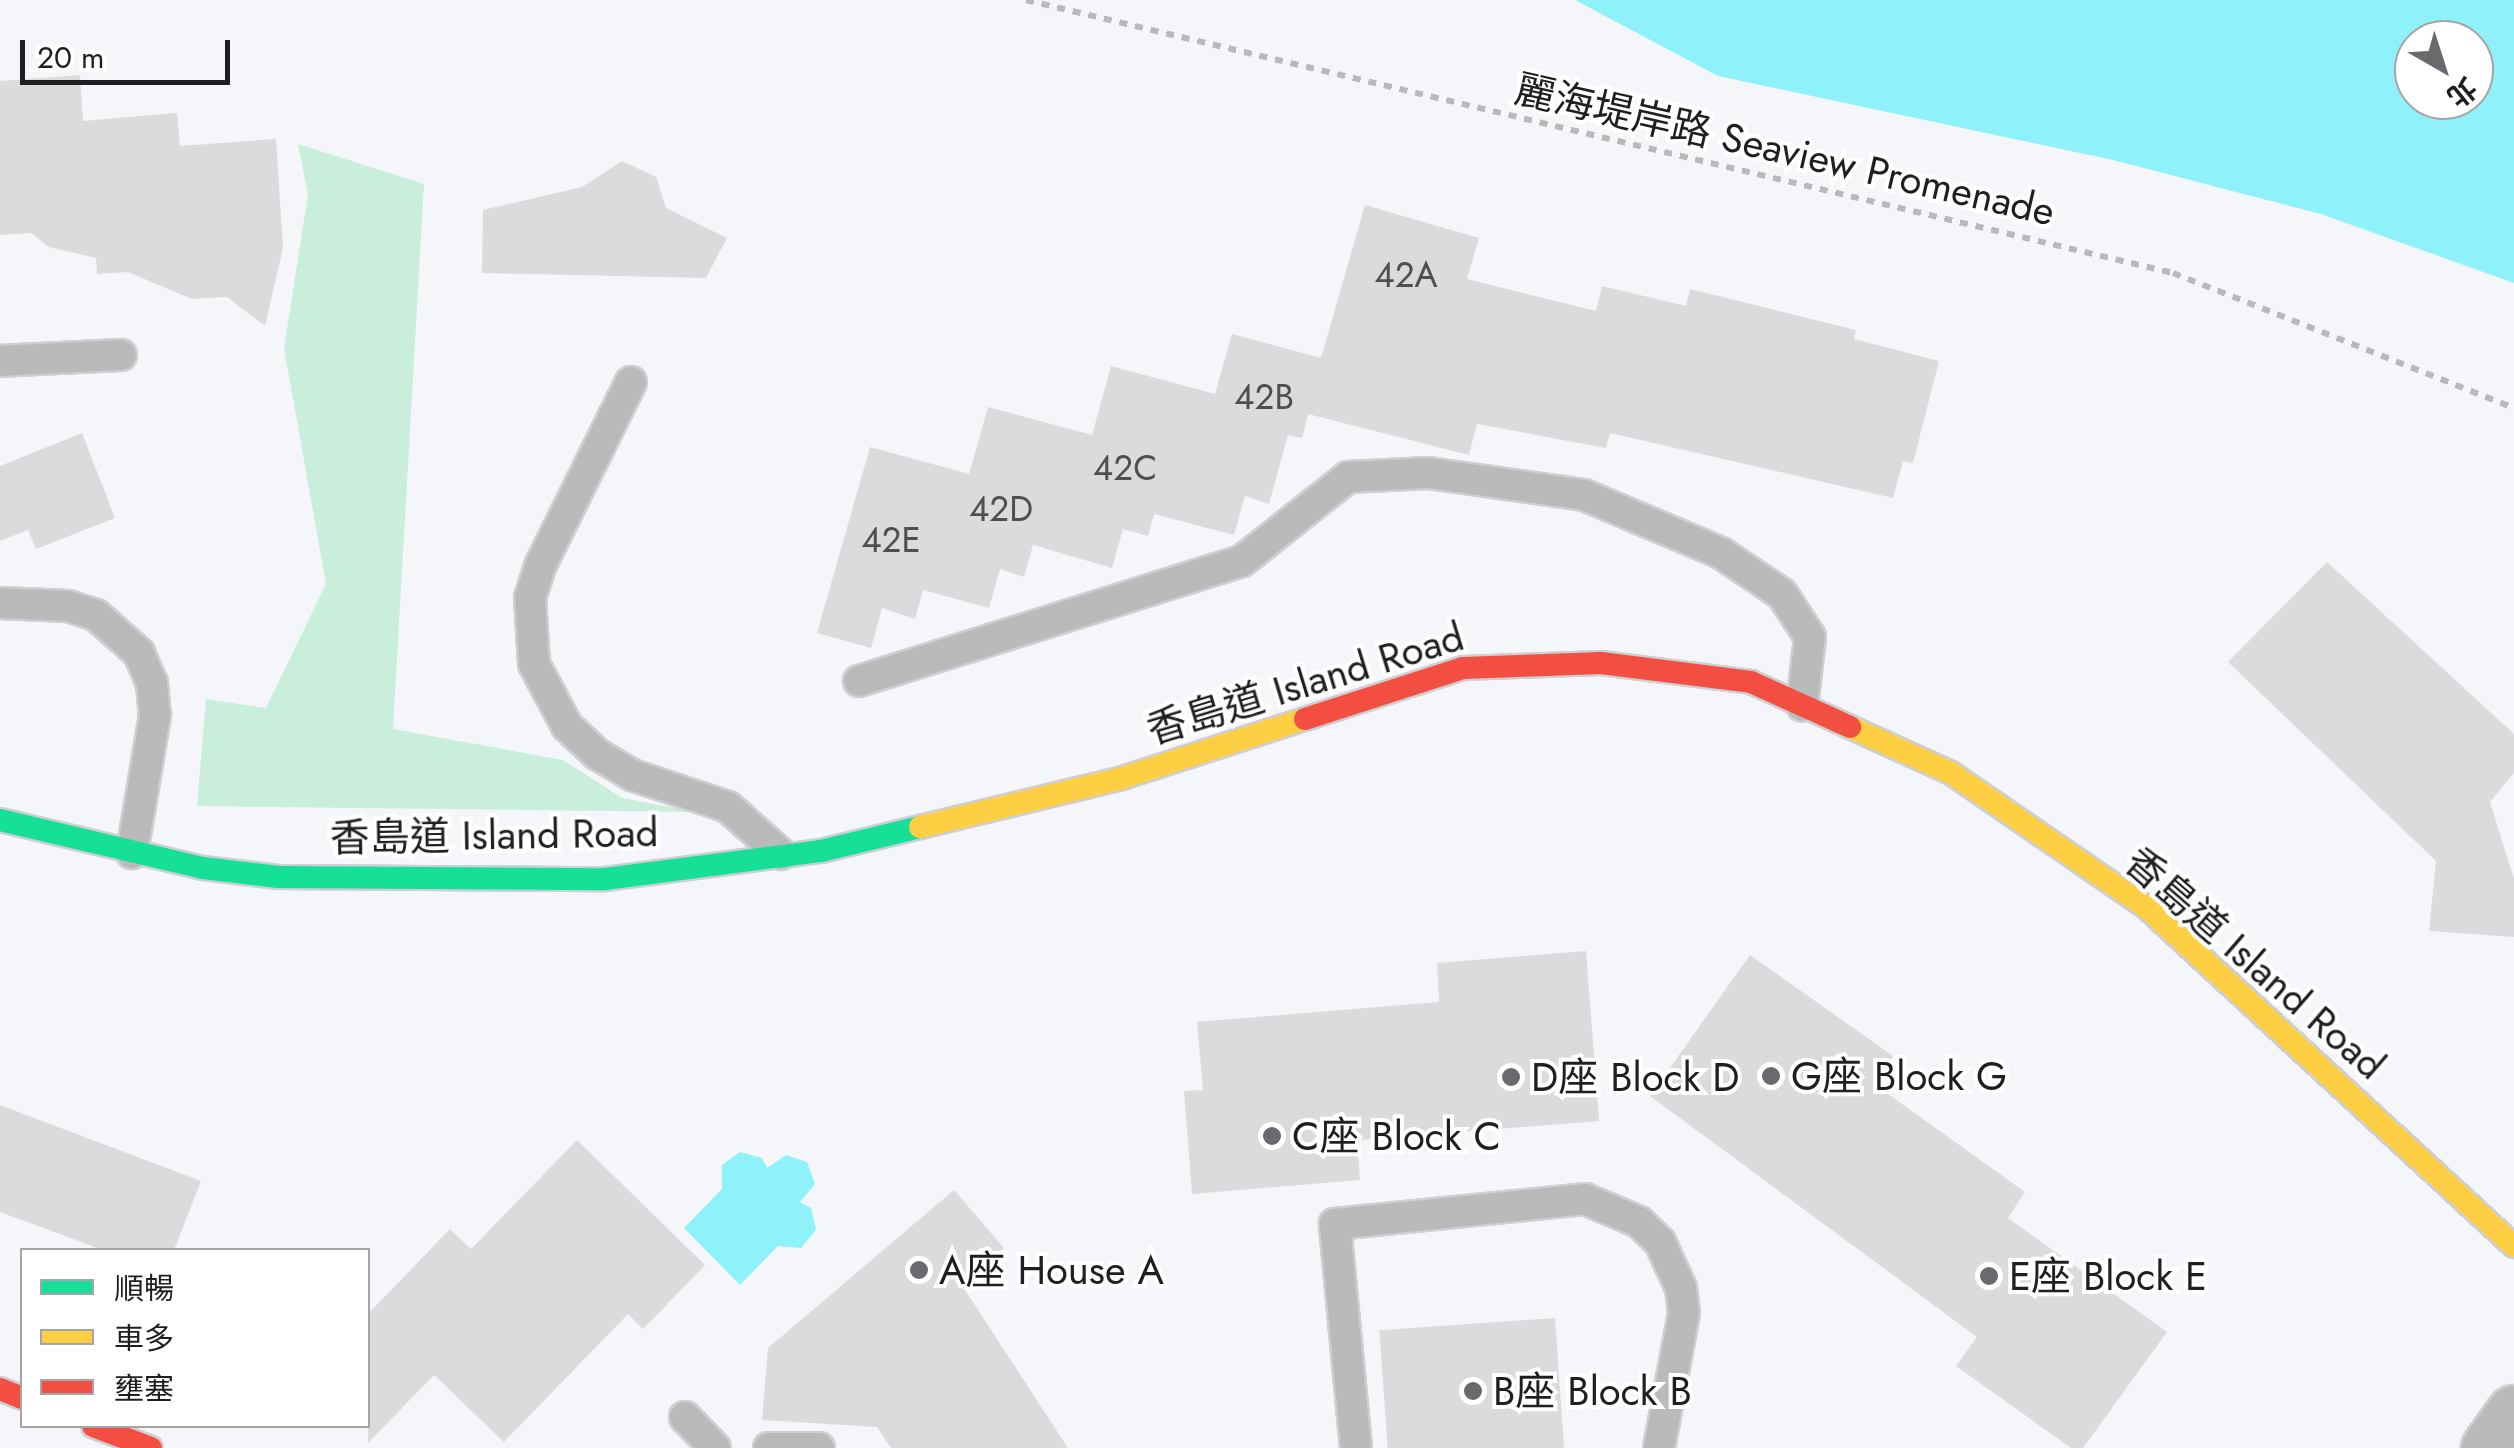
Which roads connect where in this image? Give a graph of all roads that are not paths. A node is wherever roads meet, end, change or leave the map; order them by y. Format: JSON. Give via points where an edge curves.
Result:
{"nodes":[{"id":1,"x":121,"y":355,"type":"dead end"},
{"id":2,"x":0,"y":361,"type":"edge"},
{"id":3,"x":630,"y":382,"type":"dead end"},
{"id":4,"x":0,"y":603,"type":"edge"},
{"id":5,"x":859,"y":681,"type":"dead end"},
{"id":6,"x":1802,"y":706,"type":"junction"},
{"id":7,"x":0,"y":820,"type":"edge"},
{"id":8,"x":132,"y":853,"type":"junction"},
{"id":9,"x":781,"y":854,"type":"junction"},
{"id":10,"x":2514,"y":1246,"type":"edge"},
{"id":11,"x":2514,"y":1413,"type":"edge"},
{"id":12,"x":685,"y":1417,"type":"dead end"},
{"id":13,"x":98,"y":1428,"type":"edge"},
{"id":14,"x":151,"y":1448,"type":"edge"},
{"id":15,"x":715,"y":1448,"type":"edge"},
{"id":16,"x":770,"y":1448,"type":"edge"},
{"id":17,"x":819,"y":1448,"type":"edge"},
{"id":18,"x":1356,"y":1448,"type":"edge"},
{"id":19,"x":1659,"y":1448,"type":"edge"},
{"id":20,"x":2489,"y":1448,"type":"edge"}],
"edges":[{"from":1,"to":2,"type":"lane"},
{"from":3,"to":9,"type":"lane","via":[[541,564],[530,598],[534,664],[567,726],[597,754],[632,775],[728,807]]},
{"from":4,"to":8,"type":"lane","via":[[68,606],[96,615],[139,653],[152,683],[155,715]]},
{"from":5,"to":6,"type":"lane","via":[[1242,560],[1348,477],[1428,473],[1584,495],[1721,553],[1782,594],[1810,637]]},
{"from":6,"to":9,"type":"main road","name":"香島道 Island Road","via":[[1751,682],[1601,663],[1464,668],[1122,778],[821,851]]},
{"from":6,"to":10,"type":"main road","name":"香島道 Island Road","via":[[1951,773],[2146,906]]},
{"from":7,"to":8,"type":"main road","name":"香島道 Island Road"},
{"from":8,"to":9,"type":"main road","name":"香島道 Island Road","via":[[278,877],[605,879]]},
{"from":11,"to":20,"type":"street"},
{"from":12,"to":15,"type":"lane"},
{"from":13,"to":14,"type":"main road"},
{"from":16,"to":17,"type":"lane"},
{"from":18,"to":19,"type":"lane","via":[[1335,1224],[1585,1199],[1639,1222],[1660,1242],[1682,1288],[1684,1314]]}]}
